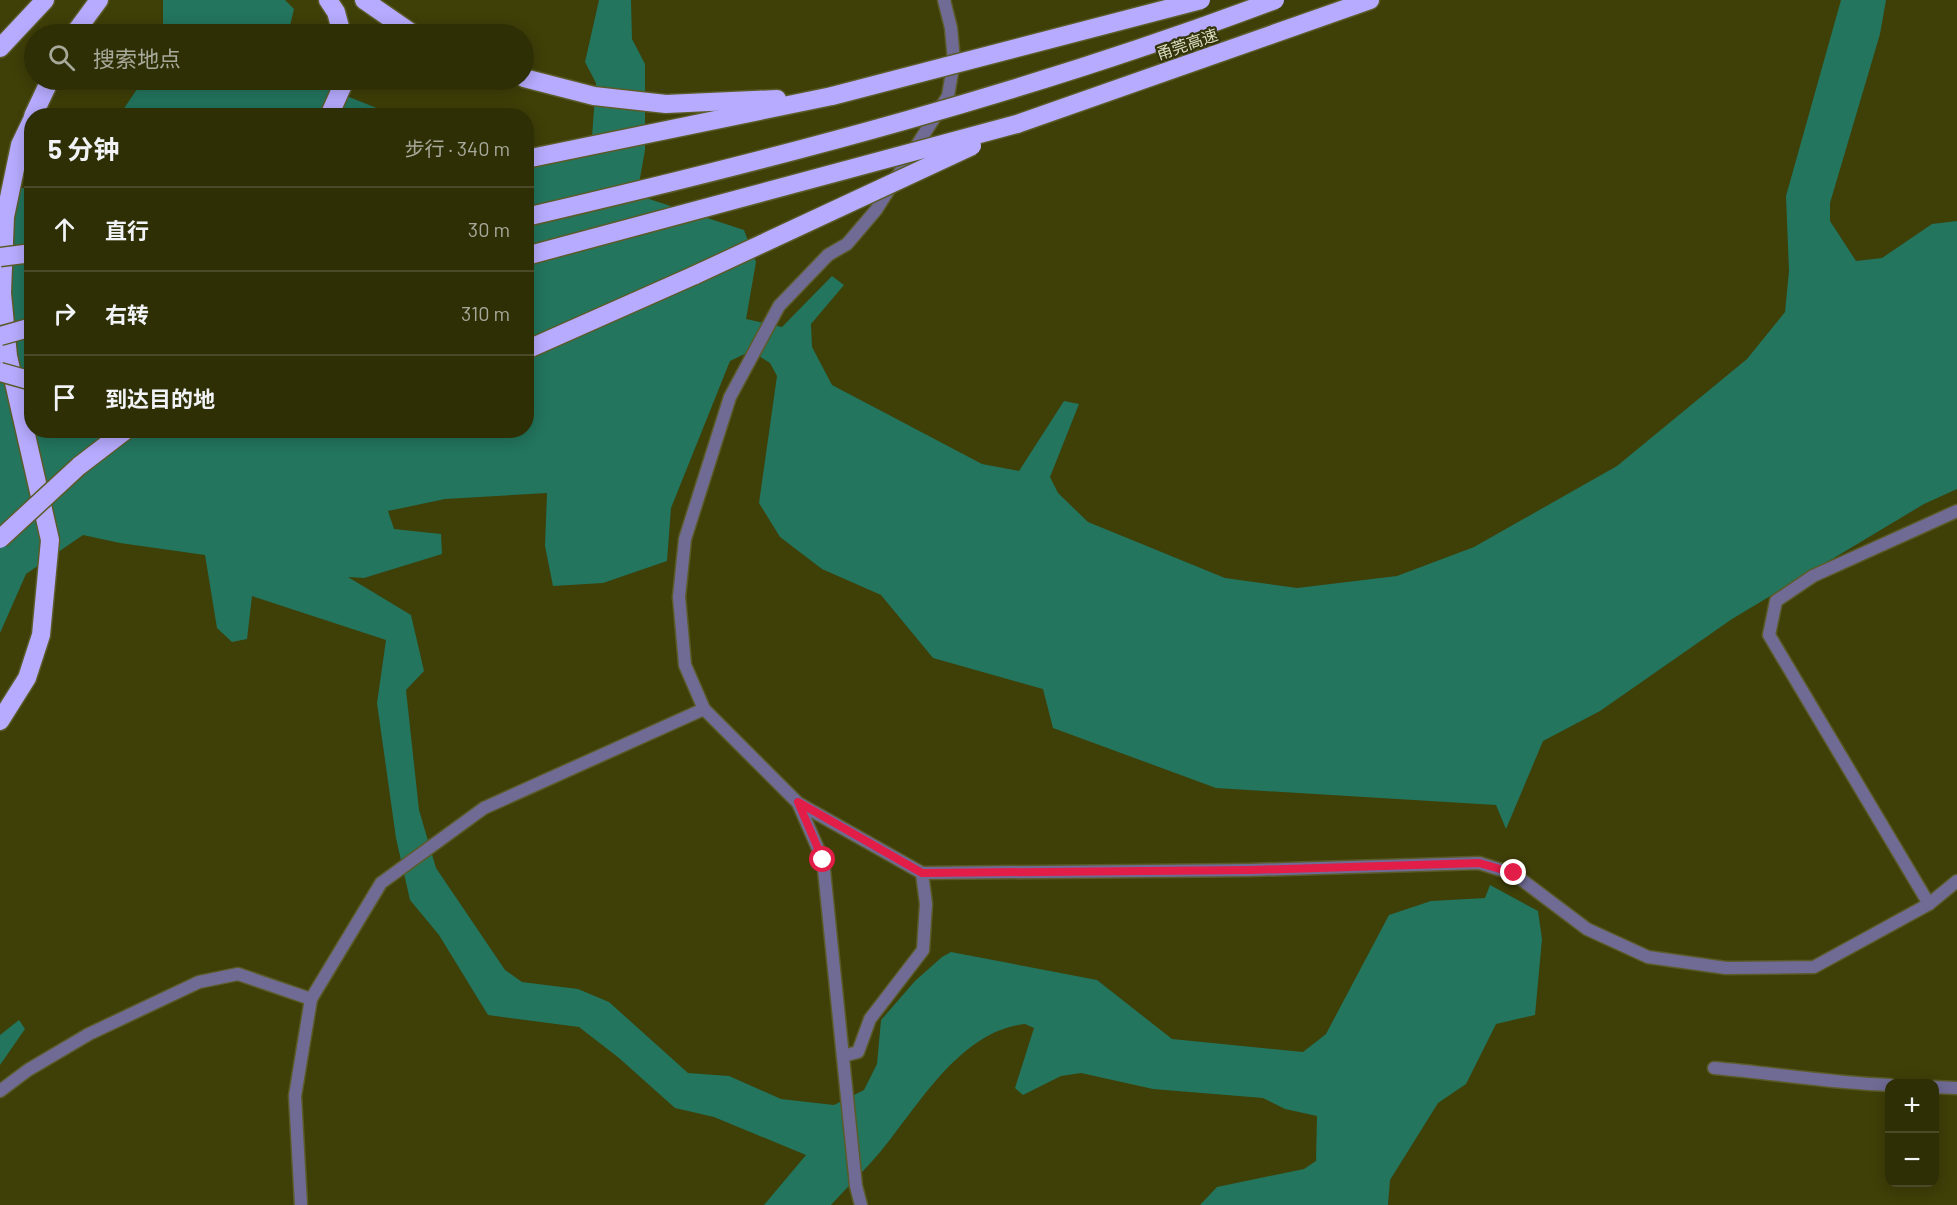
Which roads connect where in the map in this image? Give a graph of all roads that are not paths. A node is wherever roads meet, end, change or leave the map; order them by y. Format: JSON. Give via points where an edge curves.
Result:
{"nodes":[{"id":1,"x":45,"y":0,"type":"edge"},
{"id":2,"x":99,"y":0,"type":"edge"},
{"id":3,"x":328,"y":0,"type":"edge"},
{"id":4,"x":364,"y":0,"type":"edge"},
{"id":5,"x":944,"y":0,"type":"edge"},
{"id":6,"x":1201,"y":0,"type":"edge"},
{"id":7,"x":1275,"y":0,"type":"edge"},
{"id":8,"x":1370,"y":0,"type":"edge"},
{"id":9,"x":81,"y":24,"type":"edge"},
{"id":10,"x":339,"y":24,"type":"edge"},
{"id":11,"x":399,"y":24,"type":"edge"},
{"id":12,"x":0,"y":48,"type":"edge"},
{"id":13,"x":534,"y":81,"type":"edge"},
{"id":14,"x":45,"y":90,"type":"edge"},
{"id":15,"x":341,"y":90,"type":"edge"},
{"id":16,"x":832,"y":96,"type":"junction"},
{"id":17,"x":37,"y":108,"type":"edge"},
{"id":18,"x":333,"y":108,"type":"edge"},
{"id":19,"x":1017,"y":124,"type":"junction"},
{"id":20,"x":24,"y":136,"type":"edge"},
{"id":21,"x":534,"y":157,"type":"edge"},
{"id":22,"x":534,"y":215,"type":"edge"},
{"id":23,"x":534,"y":254,"type":"edge"},
{"id":24,"x":24,"y":255,"type":"edge"},
{"id":25,"x":0,"y":257,"type":"edge"},
{"id":26,"x":24,"y":329,"type":"edge"},
{"id":27,"x":0,"y":336,"type":"edge"},
{"id":28,"x":534,"y":346,"type":"edge"},
{"id":29,"x":0,"y":372,"type":"edge"},
{"id":30,"x":24,"y":379,"type":"edge"},
{"id":31,"x":24,"y":426,"type":"edge"},
{"id":32,"x":27,"y":438,"type":"edge"},
{"id":33,"x":116,"y":438,"type":"edge"},
{"id":34,"x":1957,"y":511,"type":"edge"},
{"id":35,"x":0,"y":539,"type":"edge"},
{"id":36,"x":704,"y":709,"type":"junction"},
{"id":37,"x":0,"y":721,"type":"edge"},
{"id":38,"x":798,"y":802,"type":"junction"},
{"id":39,"x":922,"y":873,"type":"junction"},
{"id":40,"x":1957,"y":881,"type":"edge"},
{"id":41,"x":1929,"y":904,"type":"junction"},
{"id":42,"x":311,"y":999,"type":"junction"},
{"id":43,"x":843,"y":1056,"type":"junction"},
{"id":44,"x":1714,"y":1068,"type":"dead end"},
{"id":45,"x":1885,"y":1085,"type":"edge"},
{"id":46,"x":1939,"y":1087,"type":"edge"},
{"id":47,"x":1957,"y":1088,"type":"edge"},
{"id":48,"x":0,"y":1091,"type":"edge"},
{"id":49,"x":301,"y":1205,"type":"edge"},
{"id":50,"x":861,"y":1205,"type":"edge"}],
"edges":[{"from":1,"to":12,"type":"highway"},
{"from":2,"to":9,"type":"highway"},
{"from":3,"to":10,"type":"highway"},
{"from":4,"to":11,"type":"highway"},
{"from":5,"to":36,"type":"street","via":[[954,61],[948,96],[876,210],[847,244],[828,255],[779,306],[730,397],[685,539],[679,597],[685,665]]},
{"from":6,"to":16,"type":"highway","bridge":true},
{"from":7,"to":22,"type":"highway","bridge":true,"via":[[995,96],[707,174]]},
{"from":8,"to":19,"type":"highway","name":"甬莞高速"},
{"from":13,"to":16,"type":"highway","via":[[594,96],[666,104]]},
{"from":14,"to":17,"type":"highway"},
{"from":15,"to":18,"type":"highway"},
{"from":16,"to":21,"type":"highway"},
{"from":19,"to":23,"type":"highway","bridge":true},
{"from":19,"to":28,"type":"highway","bridge":true},
{"from":20,"to":31,"type":"highway","bridge":true,"via":[[5,217],[2,293],[8,356]]},
{"from":24,"to":25,"type":"highway","bridge":true},
{"from":26,"to":27,"type":"highway","bridge":true},
{"from":29,"to":30,"type":"highway","bridge":true},
{"from":32,"to":37,"type":"highway","bridge":true,"via":[[50,540],[41,635],[27,678]]},
{"from":33,"to":35,"type":"highway","bridge":true},
{"from":34,"to":41,"type":"street","via":[[1813,576],[1776,601],[1769,635]]},
{"from":36,"to":38,"type":"street"},
{"from":36,"to":42,"type":"street","via":[[484,808],[438,840],[381,883]]},
{"from":38,"to":39,"type":"street"},
{"from":38,"to":43,"type":"street","via":[[823,860]]},
{"from":39,"to":41,"type":"street","via":[[1479,863],[1514,873],[1587,929],[1648,957],[1726,968],[1814,967]]},
{"from":39,"to":43,"type":"street","via":[[926,904],[923,950],[870,1019],[858,1052]]},
{"from":40,"to":41,"type":"street"},
{"from":42,"to":48,"type":"street","via":[[238,974],[200,982],[89,1034]]},
{"from":42,"to":49,"type":"street","via":[[295,1096]]},
{"from":43,"to":50,"type":"street"},
{"from":44,"to":45,"type":"street","via":[[1790,1074],[1830,1083]]},
{"from":46,"to":47,"type":"street"}]}
